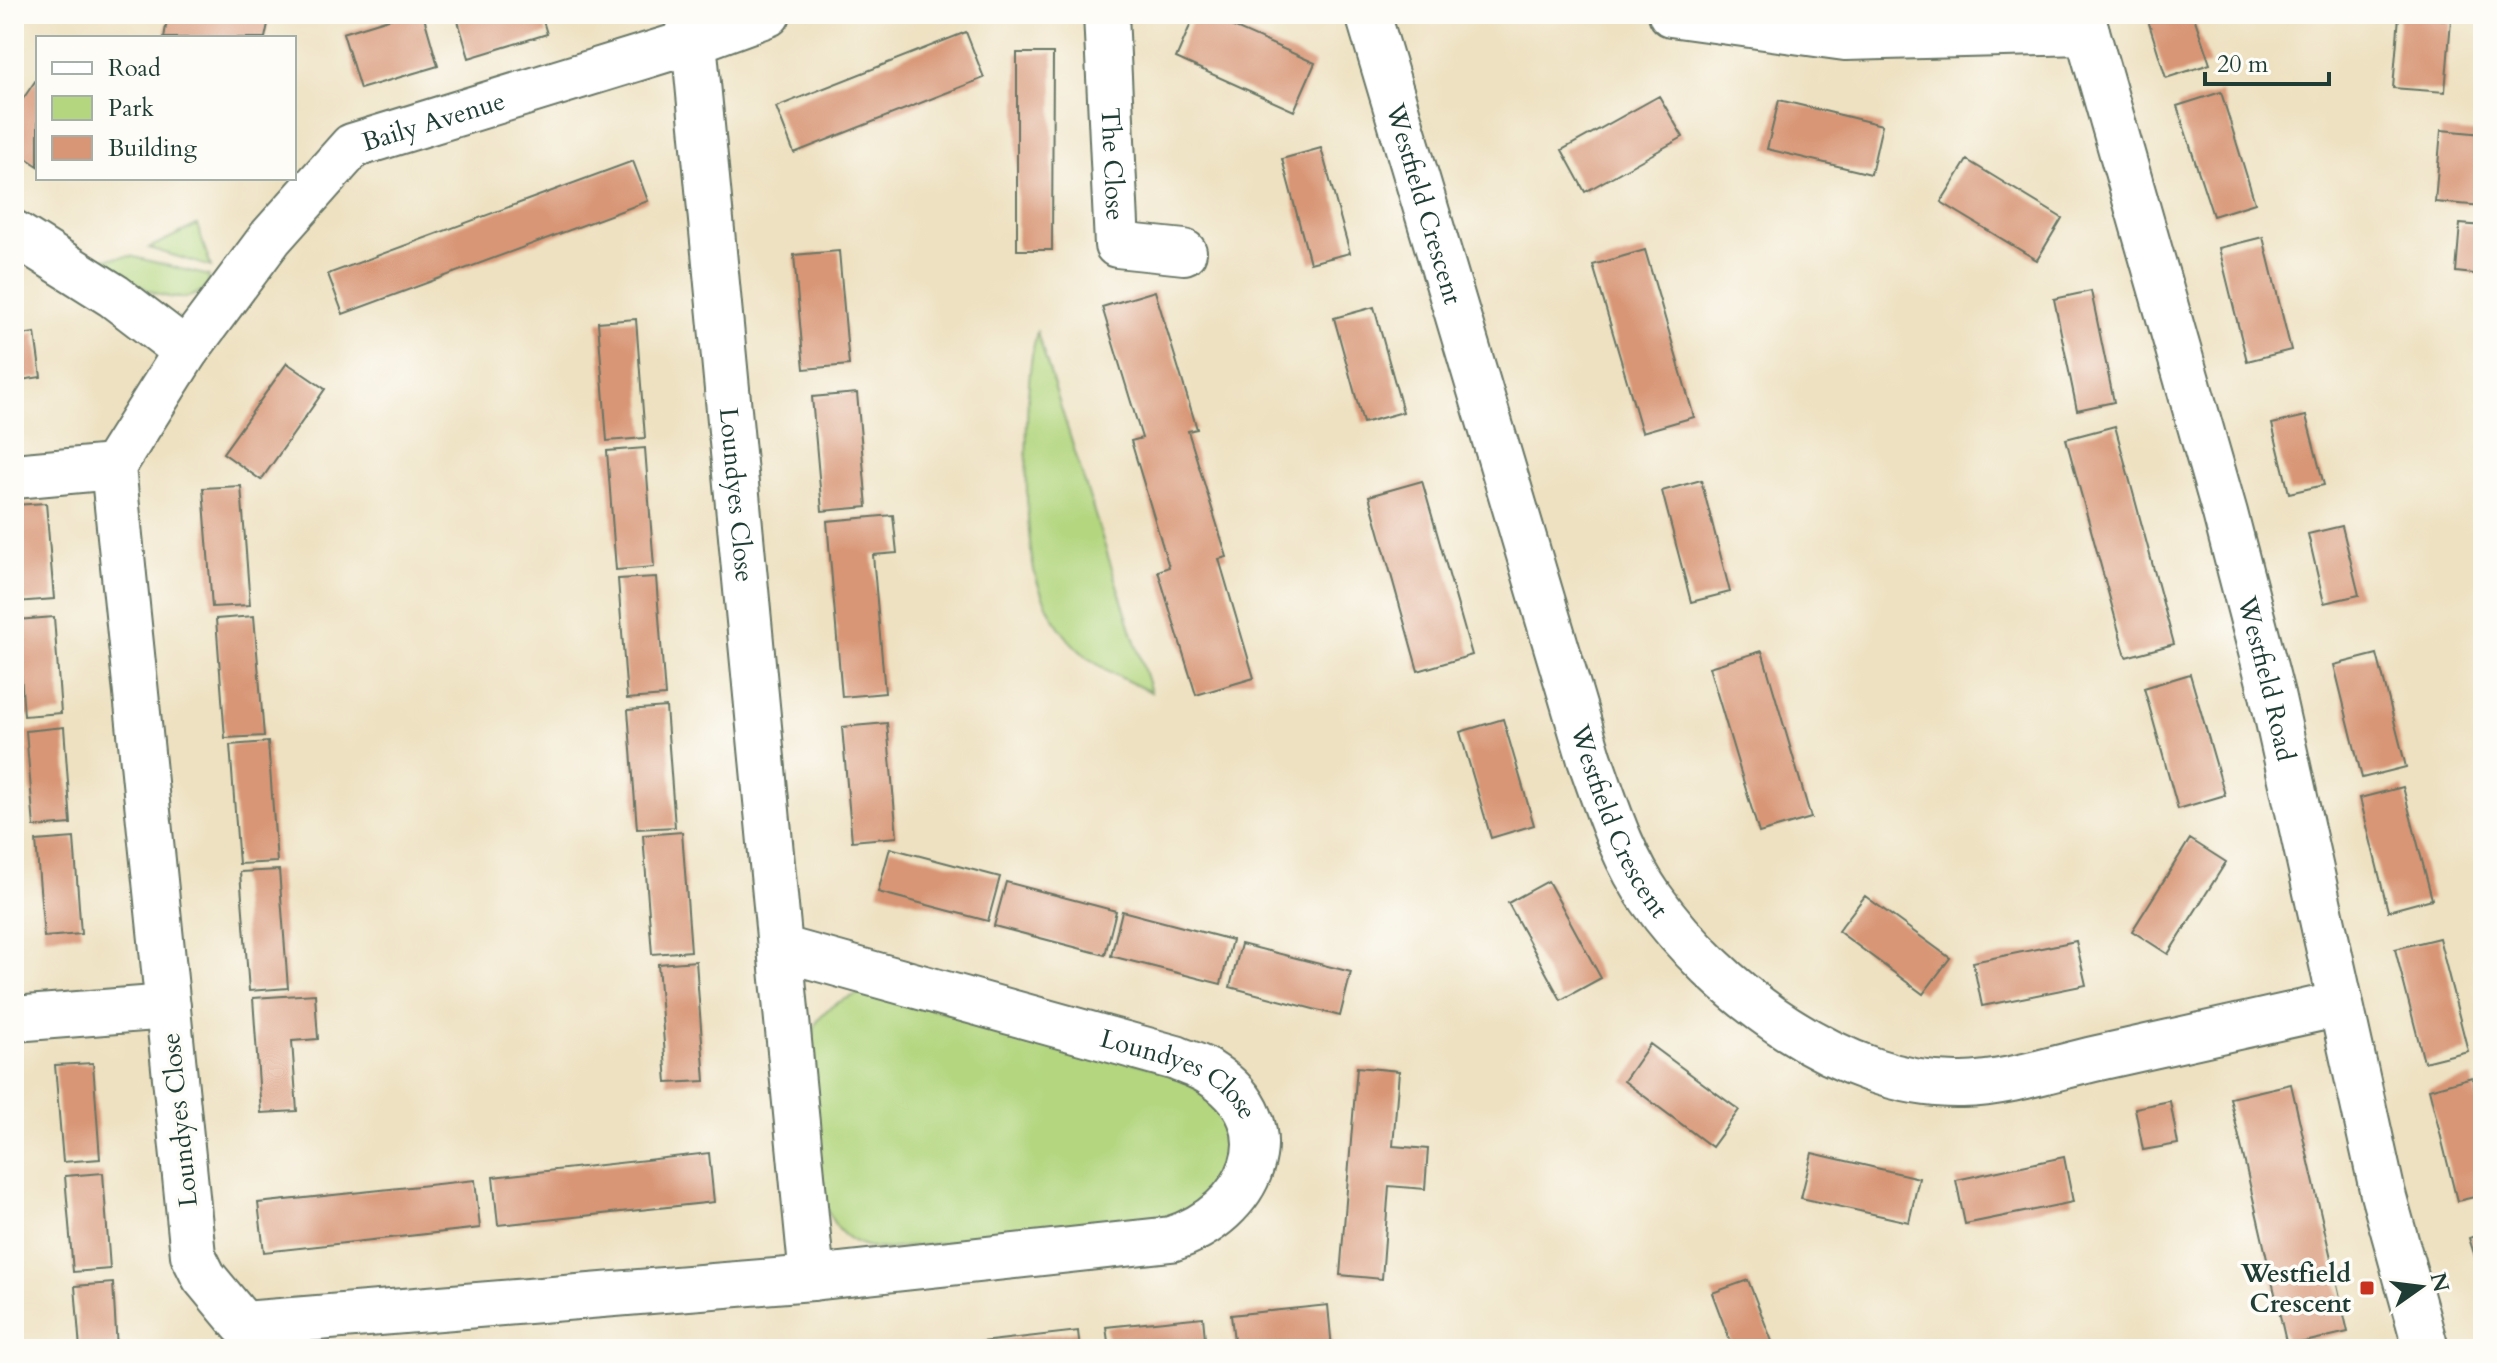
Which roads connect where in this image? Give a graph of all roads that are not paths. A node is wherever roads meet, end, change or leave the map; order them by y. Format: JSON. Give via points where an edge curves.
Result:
{"nodes":[{"id":1,"x":768,"y":14,"type":"edge"},
{"id":2,"x":1106,"y":14,"type":"edge"},
{"id":3,"x":1368,"y":14,"type":"edge"},
{"id":4,"x":1671,"y":14,"type":"edge"},
{"id":5,"x":2085,"y":23,"type":"edge"},
{"id":6,"x":690,"y":27,"type":"edge"},
{"id":7,"x":14,"y":233,"type":"edge"},
{"id":8,"x":1184,"y":252,"type":"dead end"},
{"id":9,"x":186,"y":351,"type":"junction"},
{"id":10,"x":113,"y":467,"type":"junction"},
{"id":11,"x":14,"y":476,"type":"edge"},
{"id":12,"x":780,"y":948,"type":"junction"},
{"id":13,"x":2340,"y":1004,"type":"junction"},
{"id":14,"x":168,"y":1007,"type":"junction"},
{"id":15,"x":14,"y":1019,"type":"edge"},
{"id":16,"x":812,"y":1278,"type":"junction"},
{"id":17,"x":234,"y":1337,"type":"edge"},
{"id":18,"x":2426,"y":1349,"type":"edge"}],
"edges":[{"from":1,"to":6,"type":"street","name":"Baily Avenue"},
{"from":2,"to":8,"type":"street","name":"The Close","via":[[1117,245]]},
{"from":3,"to":13,"type":"street","name":"Westfield Crescent","via":[[1590,760],[1622,846],[1650,898],[1687,942],[1751,1002],[1807,1040],[1885,1076],[1922,1083],[1964,1085],[2029,1074]]},
{"from":4,"to":5,"type":"street","via":[[1845,38]]},
{"from":5,"to":13,"type":"street","name":"Westfield Road","via":[[2257,633]]},
{"from":6,"to":9,"type":"street","name":"Baily Avenue","via":[[352,146],[271,237]]},
{"from":6,"to":12,"type":"street","name":"Loundyes Close"},
{"from":7,"to":9,"type":"street","via":[[114,296]]},
{"from":9,"to":10,"type":"street"},
{"from":10,"to":11,"type":"street"},
{"from":10,"to":14,"type":"street","name":"Loundyes Close"},
{"from":12,"to":16,"type":"street","name":"Loundyes Close"},
{"from":12,"to":16,"type":"street","name":"Loundyes Close","via":[[1176,1058],[1210,1072],[1233,1093],[1254,1135],[1254,1155],[1241,1193],[1192,1232],[1171,1239]]},
{"from":13,"to":18,"type":"street","name":"Westfield Road","via":[[2383,1194]]},
{"from":14,"to":15,"type":"street"},
{"from":14,"to":17,"type":"street","name":"Loundyes Close","via":[[193,1255]]},
{"from":16,"to":17,"type":"street","name":"Loundyes Close"}]}
